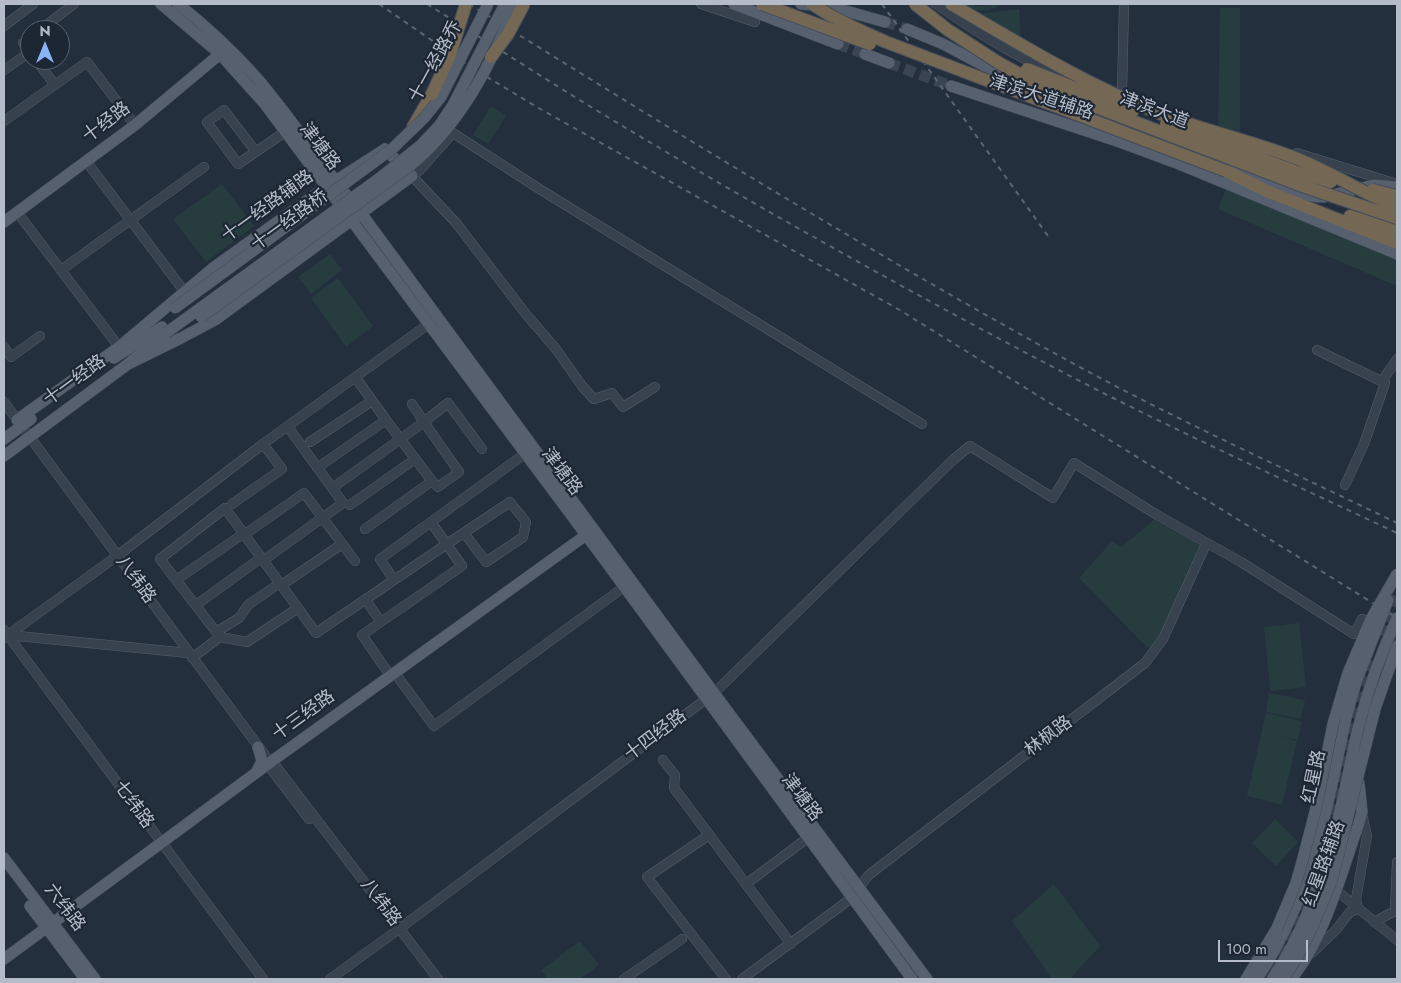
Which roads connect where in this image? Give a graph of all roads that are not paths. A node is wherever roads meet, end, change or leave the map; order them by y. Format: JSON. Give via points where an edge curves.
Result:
{"nodes":[{"id":1,"x":33,"y":4,"type":"edge"},
{"id":2,"x":74,"y":4,"type":"edge"},
{"id":3,"x":161,"y":4,"type":"edge"},
{"id":4,"x":178,"y":4,"type":"edge"},
{"id":5,"x":466,"y":4,"type":"edge"},
{"id":6,"x":488,"y":4,"type":"edge"},
{"id":7,"x":498,"y":4,"type":"edge"},
{"id":8,"x":505,"y":4,"type":"edge"},
{"id":9,"x":515,"y":4,"type":"edge"},
{"id":10,"x":524,"y":4,"type":"edge"},
{"id":11,"x":700,"y":4,"type":"edge"},
{"id":12,"x":734,"y":4,"type":"edge"},
{"id":13,"x":762,"y":4,"type":"edge"},
{"id":14,"x":801,"y":4,"type":"edge"},
{"id":15,"x":812,"y":4,"type":"edge"},
{"id":16,"x":916,"y":4,"type":"edge"},
{"id":17,"x":936,"y":4,"type":"edge"},
{"id":18,"x":951,"y":4,"type":"edge"},
{"id":19,"x":1124,"y":4,"type":"edge"},
{"id":20,"x":53,"y":20,"type":"edge"},
{"id":21,"x":755,"y":22,"type":"dead end"},
{"id":22,"x":885,"y":22,"type":"tunnel mouth"},
{"id":23,"x":4,"y":26,"type":"edge"},
{"id":24,"x":906,"y":29,"type":"tunnel mouth"},
{"id":25,"x":960,"y":37,"type":"junction"},
{"id":26,"x":838,"y":44,"type":"tunnel mouth"},
{"id":27,"x":224,"y":51,"type":"junction"},
{"id":28,"x":865,"y":54,"type":"tunnel mouth"},
{"id":29,"x":491,"y":57,"type":"junction"},
{"id":30,"x":20,"y":59,"type":"edge"},
{"id":31,"x":889,"y":63,"type":"tunnel mouth"},
{"id":32,"x":4,"y":70,"type":"edge"},
{"id":33,"x":44,"y":70,"type":"edge"},
{"id":34,"x":55,"y":85,"type":"junction"},
{"id":35,"x":951,"y":86,"type":"tunnel mouth"},
{"id":36,"x":1033,"y":94,"type":"junction"},
{"id":37,"x":1122,"y":95,"type":"junction"},
{"id":38,"x":4,"y":121,"type":"edge"},
{"id":39,"x":135,"y":125,"type":"junction"},
{"id":40,"x":1121,"y":127,"type":"junction"},
{"id":41,"x":285,"y":132,"type":"junction"},
{"id":42,"x":410,"y":133,"type":"junction"},
{"id":43,"x":1120,"y":142,"type":"junction"},
{"id":44,"x":256,"y":152,"type":"junction"},
{"id":45,"x":86,"y":161,"type":"junction"},
{"id":46,"x":204,"y":167,"type":"dead end"},
{"id":47,"x":1226,"y":172,"type":"junction"},
{"id":48,"x":412,"y":176,"type":"junction"},
{"id":49,"x":330,"y":184,"type":"junction"},
{"id":50,"x":1397,"y":185,"type":"edge"},
{"id":51,"x":1397,"y":196,"type":"edge"},
{"id":52,"x":1343,"y":201,"type":"junction"},
{"id":53,"x":1397,"y":207,"type":"edge"},
{"id":54,"x":17,"y":212,"type":"junction"},
{"id":55,"x":1397,"y":214,"type":"edge"},
{"id":56,"x":356,"y":216,"type":"junction"},
{"id":57,"x":1397,"y":218,"type":"edge"},
{"id":58,"x":130,"y":220,"type":"junction"},
{"id":59,"x":4,"y":222,"type":"edge"},
{"id":60,"x":1397,"y":231,"type":"edge"},
{"id":61,"x":1397,"y":243,"type":"edge"},
{"id":62,"x":1397,"y":254,"type":"edge"},
{"id":63,"x":61,"y":270,"type":"junction"},
{"id":64,"x":184,"y":292,"type":"junction"},
{"id":65,"x":433,"y":321,"type":"junction"},
{"id":66,"x":168,"y":331,"type":"junction"},
{"id":67,"x":40,"y":336,"type":"dead end"},
{"id":68,"x":119,"y":346,"type":"junction"},
{"id":69,"x":4,"y":347,"type":"edge"},
{"id":70,"x":1317,"y":350,"type":"dead end"},
{"id":71,"x":1397,"y":358,"type":"edge"},
{"id":72,"x":106,"y":364,"type":"junction"},
{"id":73,"x":128,"y":364,"type":"junction"},
{"id":74,"x":356,"y":378,"type":"junction"},
{"id":75,"x":1382,"y":380,"type":"junction"},
{"id":76,"x":655,"y":387,"type":"dead end"},
{"id":77,"x":372,"y":401,"type":"junction"},
{"id":78,"x":4,"y":402,"type":"edge"},
{"id":79,"x":412,"y":404,"type":"dead end"},
{"id":80,"x":386,"y":420,"type":"junction"},
{"id":81,"x":424,"y":422,"type":"junction"},
{"id":82,"x":20,"y":423,"type":"junction"},
{"id":83,"x":922,"y":424,"type":"dead end"},
{"id":84,"x":288,"y":427,"type":"junction"},
{"id":85,"x":29,"y":436,"type":"junction"},
{"id":86,"x":4,"y":439,"type":"edge"},
{"id":87,"x":401,"y":440,"type":"junction"},
{"id":88,"x":310,"y":442,"type":"dead end"},
{"id":89,"x":263,"y":444,"type":"junction"},
{"id":90,"x":482,"y":449,"type":"dead end"},
{"id":91,"x":526,"y":453,"type":"junction"},
{"id":92,"x":4,"y":456,"type":"edge"},
{"id":93,"x":415,"y":459,"type":"junction"},
{"id":94,"x":317,"y":468,"type":"junction"},
{"id":95,"x":432,"y":481,"type":"junction"},
{"id":96,"x":338,"y":484,"type":"dead end"},
{"id":97,"x":1346,"y":485,"type":"dead end"},
{"id":98,"x":232,"y":504,"type":"dead end"},
{"id":99,"x":350,"y":505,"type":"dead end"},
{"id":100,"x":322,"y":517,"type":"junction"},
{"id":101,"x":431,"y":522,"type":"junction"},
{"id":102,"x":364,"y":529,"type":"dead end"},
{"id":103,"x":245,"y":533,"type":"junction"},
{"id":104,"x":464,"y":533,"type":"junction"},
{"id":105,"x":587,"y":533,"type":"junction"},
{"id":106,"x":342,"y":544,"type":"junction"},
{"id":107,"x":447,"y":544,"type":"junction"},
{"id":108,"x":1206,"y":544,"type":"junction"},
{"id":109,"x":565,"y":547,"type":"junction"},
{"id":110,"x":602,"y":549,"type":"junction"},
{"id":111,"x":117,"y":556,"type":"junction"},
{"id":112,"x":265,"y":558,"type":"junction"},
{"id":113,"x":354,"y":561,"type":"dead end"},
{"id":114,"x":1397,"y":576,"type":"edge"},
{"id":115,"x":176,"y":580,"type":"junction"},
{"id":116,"x":394,"y":580,"type":"junction"},
{"id":117,"x":283,"y":583,"type":"junction"},
{"id":118,"x":624,"y":587,"type":"junction"},
{"id":119,"x":365,"y":600,"type":"junction"},
{"id":120,"x":196,"y":605,"type":"junction"},
{"id":121,"x":298,"y":608,"type":"junction"},
{"id":122,"x":1397,"y":618,"type":"tunnel mouth"},
{"id":123,"x":380,"y":622,"type":"junction"},
{"id":124,"x":5,"y":635,"type":"edge"},
{"id":125,"x":218,"y":635,"type":"junction"},
{"id":126,"x":1397,"y":637,"type":"edge"},
{"id":127,"x":1397,"y":646,"type":"edge"},
{"id":128,"x":190,"y":656,"type":"junction"},
{"id":129,"x":391,"y":672,"type":"junction"},
{"id":130,"x":1369,"y":690,"type":"junction"},
{"id":131,"x":710,"y":696,"type":"junction"},
{"id":132,"x":258,"y":746,"type":"junction"},
{"id":133,"x":280,"y":748,"type":"junction"},
{"id":134,"x":663,"y":760,"type":"dead end"},
{"id":135,"x":267,"y":761,"type":"junction"},
{"id":136,"x":1359,"y":783,"type":"dead end"},
{"id":137,"x":1362,"y":812,"type":"junction"},
{"id":138,"x":709,"y":835,"type":"junction"},
{"id":139,"x":809,"y":837,"type":"junction"},
{"id":140,"x":160,"y":841,"type":"junction"},
{"id":141,"x":4,"y":858,"type":"edge"},
{"id":142,"x":1397,"y":862,"type":"edge"},
{"id":143,"x":4,"y":871,"type":"edge"},
{"id":144,"x":1397,"y":881,"type":"edge"},
{"id":145,"x":746,"y":884,"type":"junction"},
{"id":146,"x":1336,"y":890,"type":"junction"},
{"id":147,"x":856,"y":894,"type":"junction"},
{"id":148,"x":32,"y":909,"type":"junction"},
{"id":149,"x":1358,"y":909,"type":"junction"},
{"id":150,"x":1374,"y":922,"type":"junction"},
{"id":151,"x":44,"y":923,"type":"junction"},
{"id":152,"x":397,"y":931,"type":"junction"},
{"id":153,"x":682,"y":939,"type":"dead end"},
{"id":154,"x":1397,"y":940,"type":"edge"},
{"id":155,"x":791,"y":944,"type":"junction"},
{"id":156,"x":4,"y":950,"type":"edge"},
{"id":157,"x":4,"y":959,"type":"edge"},
{"id":158,"x":1306,"y":959,"type":"junction"},
{"id":159,"x":85,"y":979,"type":"edge"},
{"id":160,"x":95,"y":979,"type":"edge"},
{"id":161,"x":263,"y":979,"type":"edge"},
{"id":162,"x":330,"y":979,"type":"edge"},
{"id":163,"x":430,"y":979,"type":"edge"},
{"id":164,"x":438,"y":979,"type":"edge"},
{"id":165,"x":624,"y":979,"type":"edge"},
{"id":166,"x":726,"y":979,"type":"edge"},
{"id":167,"x":742,"y":979,"type":"edge"},
{"id":168,"x":912,"y":979,"type":"edge"},
{"id":169,"x":927,"y":979,"type":"edge"},
{"id":170,"x":1246,"y":979,"type":"edge"},
{"id":171,"x":1257,"y":979,"type":"edge"},
{"id":172,"x":1272,"y":979,"type":"edge"},
{"id":173,"x":1283,"y":979,"type":"edge"},
{"id":174,"x":1291,"y":979,"type":"edge"}],
"edges":[{"from":1,"to":23,"type":"street"},
{"from":2,"to":20,"type":"street"},
{"from":3,"to":27,"type":"main road","name":"津塘路"},
{"from":4,"to":27,"type":"main road","name":"津塘路"},
{"from":5,"to":42,"type":"highway","bridge":true,"via":[[443,74]]},
{"from":6,"to":42,"type":"main road","name":"十一经路乔","bridge":true,"via":[[441,97]]},
{"from":7,"to":66,"type":"main road","name":"十一经路桥","via":[[458,83],[441,112],[422,135]]},
{"from":8,"to":66,"type":"main road","name":"十一经路桥","bridge":true,"via":[[453,105],[421,145]]},
{"from":9,"to":29,"type":"main road","name":"十一经路桥","bridge":true},
{"from":10,"to":29,"type":"highway","bridge":true},
{"from":11,"to":21,"type":"street"},
{"from":12,"to":26,"type":"main road"},
{"from":13,"to":36,"type":"highway","bridge":true,"via":[[901,55]]},
{"from":14,"to":22,"type":"main road","via":[[832,6]]},
{"from":15,"to":36,"type":"highway","bridge":true,"via":[[862,32]]},
{"from":16,"to":25,"type":"highway","name":"津滨大道","bridge":true},
{"from":17,"to":37,"type":"street","via":[[1034,65]]},
{"from":18,"to":53,"type":"highway","bridge":true,"via":[[1022,46],[1126,100],[1300,160]]},
{"from":19,"to":37,"type":"street"},
{"from":24,"to":36,"type":"main road","name":"津滨大道","via":[[943,44]]},
{"from":25,"to":51,"type":"highway","bridge":true,"via":[[1036,74],[1218,144],[1315,177]]},
{"from":25,"to":52,"type":"highway","name":"津滨大道","bridge":true,"via":[[1041,86]]},
{"from":27,"to":39,"type":"main road","name":"十经路"},
{"from":27,"to":41,"type":"main road","name":"津塘路"},
{"from":27,"to":49,"type":"main road","name":"津塘路","via":[[267,91]]},
{"from":28,"to":31,"type":"main road"},
{"from":29,"to":66,"type":"main road","name":"十一经路桥","bridge":true,"via":[[464,106],[425,153],[255,279]]},
{"from":30,"to":32,"type":"street"},
{"from":33,"to":34,"type":"street"},
{"from":34,"to":38,"type":"street"},
{"from":34,"to":39,"type":"street","via":[[87,62]]},
{"from":35,"to":43,"type":"main road","name":"津滨大道辅路"},
{"from":36,"to":40,"type":"main road"},
{"from":36,"to":47,"type":"highway","name":"津滨大道","bridge":true},
{"from":37,"to":40,"type":"street"},
{"from":37,"to":50,"type":"street","via":[[1216,129]]},
{"from":39,"to":45,"type":"main road","name":"十经路"},
{"from":40,"to":43,"type":"street"},
{"from":40,"to":50,"type":"main road","via":[[1308,195],[1324,197],[1374,185]]},
{"from":41,"to":44,"type":"street"},
{"from":41,"to":49,"type":"main road","name":"津塘路"},
{"from":42,"to":72,"type":"main road","name":"十一经路乔","bridge":true,"via":[[175,308]]},
{"from":43,"to":62,"type":"main road","name":"津滨大道辅路"},
{"from":44,"to":44,"type":"street","via":[[238,164],[207,122],[224,110]]},
{"from":45,"to":54,"type":"main road","name":"十经路"},
{"from":45,"to":58,"type":"street"},
{"from":46,"to":58,"type":"street"},
{"from":47,"to":60,"type":"highway","name":"津滨大道"},
{"from":47,"to":61,"type":"highway"},
{"from":48,"to":49,"type":"main road","name":"十一经路辅路","via":[[385,149]]},
{"from":48,"to":56,"type":"main road"},
{"from":48,"to":76,"type":"street","via":[[457,224],[594,399],[612,393],[623,406]]},
{"from":48,"to":83,"type":"street","via":[[453,133],[549,196]]},
{"from":49,"to":56,"type":"main road","name":"津塘路"},
{"from":49,"to":64,"type":"main road","name":"十一经路辅路"},
{"from":52,"to":55,"type":"highway"},
{"from":52,"to":57,"type":"highway","name":"津滨大道","bridge":true},
{"from":54,"to":59,"type":"main road","name":"十经路"},
{"from":54,"to":63,"type":"street"},
{"from":56,"to":65,"type":"main road","name":"津塘路"},
{"from":56,"to":73,"type":"main road","via":[[215,320]]},
{"from":58,"to":63,"type":"street"},
{"from":58,"to":64,"type":"street"},
{"from":63,"to":68,"type":"street"},
{"from":64,"to":68,"type":"main road","name":"十一经路辅路"},
{"from":65,"to":74,"type":"street"},
{"from":65,"to":91,"type":"main road","name":"津塘路"},
{"from":65,"to":105,"type":"main road","name":"津塘路"},
{"from":66,"to":72,"type":"main road","name":"十一经路"},
{"from":66,"to":73,"type":"main road","name":"十一经路"},
{"from":67,"to":69,"type":"street","via":[[11,357]]},
{"from":68,"to":82,"type":"main road","name":"十一经路辅路"},
{"from":70,"to":75,"type":"street"},
{"from":71,"to":75,"type":"street"},
{"from":72,"to":82,"type":"main road","name":"十一经路"},
{"from":73,"to":85,"type":"main road","name":"十一经路"},
{"from":74,"to":77,"type":"street"},
{"from":74,"to":84,"type":"street"},
{"from":75,"to":97,"type":"street","via":[[1385,383],[1383,390]]},
{"from":77,"to":80,"type":"street"},
{"from":77,"to":88,"type":"street"},
{"from":78,"to":82,"type":"street","name":"八纬路"},
{"from":79,"to":81,"type":"street"},
{"from":80,"to":87,"type":"street"},
{"from":80,"to":94,"type":"street"},
{"from":81,"to":87,"type":"street"},
{"from":81,"to":90,"type":"street","via":[[448,403]]},
{"from":81,"to":95,"type":"street","via":[[459,472],[438,487]]},
{"from":82,"to":85,"type":"street","name":"八纬路"},
{"from":82,"to":86,"type":"main road","name":"十一经路"},
{"from":84,"to":89,"type":"street"},
{"from":84,"to":94,"type":"street"},
{"from":85,"to":92,"type":"main road","name":"十一经路"},
{"from":85,"to":111,"type":"street","name":"八纬路"},
{"from":87,"to":93,"type":"street"},
{"from":87,"to":96,"type":"street"},
{"from":89,"to":98,"type":"street","via":[[282,469]]},
{"from":89,"to":111,"type":"street"},
{"from":91,"to":101,"type":"street"},
{"from":91,"to":105,"type":"main road","name":"津塘路"},
{"from":93,"to":95,"type":"street"},
{"from":93,"to":99,"type":"street"},
{"from":94,"to":100,"type":"street","via":[[343,503]]},
{"from":95,"to":102,"type":"street"},
{"from":100,"to":103,"type":"street","via":[[304,492]]},
{"from":100,"to":106,"type":"street"},
{"from":100,"to":112,"type":"street"},
{"from":101,"to":107,"type":"street"},
{"from":101,"to":116,"type":"street","via":[[380,560]]},
{"from":103,"to":112,"type":"street"},
{"from":103,"to":115,"type":"street"},
{"from":103,"to":115,"type":"street","via":[[224,508],[160,559]]},
{"from":104,"to":104,"type":"street","via":[[510,502],[526,522],[523,537],[486,562]]},
{"from":104,"to":107,"type":"street"},
{"from":105,"to":109,"type":"main road","name":"十三经路"},
{"from":105,"to":110,"type":"main road","name":"津塘路"},
{"from":106,"to":113,"type":"street"},
{"from":106,"to":117,"type":"street"},
{"from":107,"to":116,"type":"street"},
{"from":107,"to":123,"type":"street","via":[[462,566]]},
{"from":108,"to":126,"type":"street","via":[[1241,562],[1354,634],[1362,619]]},
{"from":108,"to":131,"type":"street","name":"十四经路","via":[[1074,463],[1053,498],[970,446]]},
{"from":108,"to":147,"type":"street","name":"林枫路","via":[[1163,639],[1145,663],[870,874]]},
{"from":109,"to":110,"type":"main road","via":[[584,544]]},
{"from":109,"to":129,"type":"main road","name":"十三经路"},
{"from":110,"to":118,"type":"main road","name":"津塘路"},
{"from":110,"to":131,"type":"main road","name":"津塘路"},
{"from":111,"to":124,"type":"street"},
{"from":111,"to":128,"type":"street","name":"八纬路"},
{"from":112,"to":117,"type":"street"},
{"from":112,"to":120,"type":"street"},
{"from":114,"to":170,"type":"main road","bridge":true,"via":[[1371,619],[1346,682],[1296,882],[1277,928]]},
{"from":114,"to":171,"type":"main road","name":"红星路","bridge":true,"via":[[1356,682],[1308,879],[1291,919]]},
{"from":115,"to":120,"type":"street"},
{"from":116,"to":119,"type":"street"},
{"from":117,"to":121,"type":"street"},
{"from":117,"to":125,"type":"street","via":[[248,605],[239,618]]},
{"from":118,"to":129,"type":"street","via":[[434,726]]},
{"from":118,"to":131,"type":"main road","name":"津塘路"},
{"from":119,"to":121,"type":"street","via":[[316,633]]},
{"from":119,"to":123,"type":"street"},
{"from":120,"to":125,"type":"street"},
{"from":121,"to":125,"type":"street","via":[[247,642]]},
{"from":122,"to":130,"type":"main road","name":"红星路","bridge":true},
{"from":123,"to":129,"type":"street","via":[[362,635]]},
{"from":124,"to":128,"type":"street"},
{"from":124,"to":140,"type":"street","name":"七纬路"},
{"from":125,"to":128,"type":"street"},
{"from":126,"to":130,"type":"main road","bridge":true},
{"from":127,"to":173,"type":"main road","bridge":true,"via":[[1374,709],[1332,880],[1311,930]]},
{"from":128,"to":132,"type":"street","name":"八纬路"},
{"from":129,"to":133,"type":"main road","name":"十三经路"},
{"from":129,"to":135,"type":"main road","name":"十三经路"},
{"from":130,"to":172,"type":"main road","name":"红星路","bridge":true,"via":[[1318,888]]},
{"from":131,"to":139,"type":"main road","name":"津塘路"},
{"from":131,"to":147,"type":"main road","name":"津塘路"},
{"from":131,"to":152,"type":"street","name":"十四经路"},
{"from":132,"to":133,"type":"main road","via":[[269,750]]},
{"from":132,"to":135,"type":"main road"},
{"from":133,"to":135,"type":"main road","name":"十三经路"},
{"from":134,"to":138,"type":"street","via":[[675,775],[674,788]]},
{"from":135,"to":140,"type":"main road","name":"十三经路"},
{"from":135,"to":140,"type":"main road","name":"十三经路"},
{"from":135,"to":152,"type":"street","name":"八纬路"},
{"from":136,"to":137,"type":"main road","name":"红星路辅路"},
{"from":137,"to":146,"type":"main road","name":"红星路辅路"},
{"from":137,"to":149,"type":"street","via":[[1367,836],[1356,899]]},
{"from":138,"to":145,"type":"street"},
{"from":138,"to":166,"type":"street","via":[[647,877]]},
{"from":139,"to":145,"type":"street"},
{"from":139,"to":147,"type":"main road","name":"津塘路"},
{"from":140,"to":151,"type":"main road","name":"十三经路"},
{"from":140,"to":151,"type":"main road","name":"十三经路","via":[[66,913]]},
{"from":140,"to":161,"type":"street","name":"七纬路"},
{"from":141,"to":151,"type":"main road","name":"六纬路"},
{"from":142,"to":144,"type":"street"},
{"from":143,"to":148,"type":"main road","name":"六纬路"},
{"from":144,"to":150,"type":"street","via":[[1395,911]]},
{"from":145,"to":155,"type":"street"},
{"from":146,"to":149,"type":"street"},
{"from":146,"to":158,"type":"main road","name":"红星路辅路"},
{"from":147,"to":155,"type":"street","name":"林枫路"},
{"from":147,"to":168,"type":"main road","name":"津塘路"},
{"from":147,"to":169,"type":"main road","name":"津塘路"},
{"from":148,"to":151,"type":"main road"},
{"from":148,"to":151,"type":"main road","via":[[36,920]]},
{"from":149,"to":150,"type":"street"},
{"from":149,"to":158,"type":"street","via":[[1350,912]]},
{"from":150,"to":154,"type":"street"},
{"from":151,"to":156,"type":"main road"},
{"from":151,"to":157,"type":"main road"},
{"from":151,"to":159,"type":"main road","name":"六纬路"},
{"from":151,"to":160,"type":"main road","name":"六纬路"},
{"from":152,"to":162,"type":"street","name":"十四经路"},
{"from":152,"to":163,"type":"street","name":"八纬路"},
{"from":152,"to":164,"type":"street","name":"八纬路"},
{"from":153,"to":165,"type":"street"},
{"from":155,"to":167,"type":"street","name":"林枫路"},
{"from":158,"to":174,"type":"main road","name":"红星路辅路"}]}
